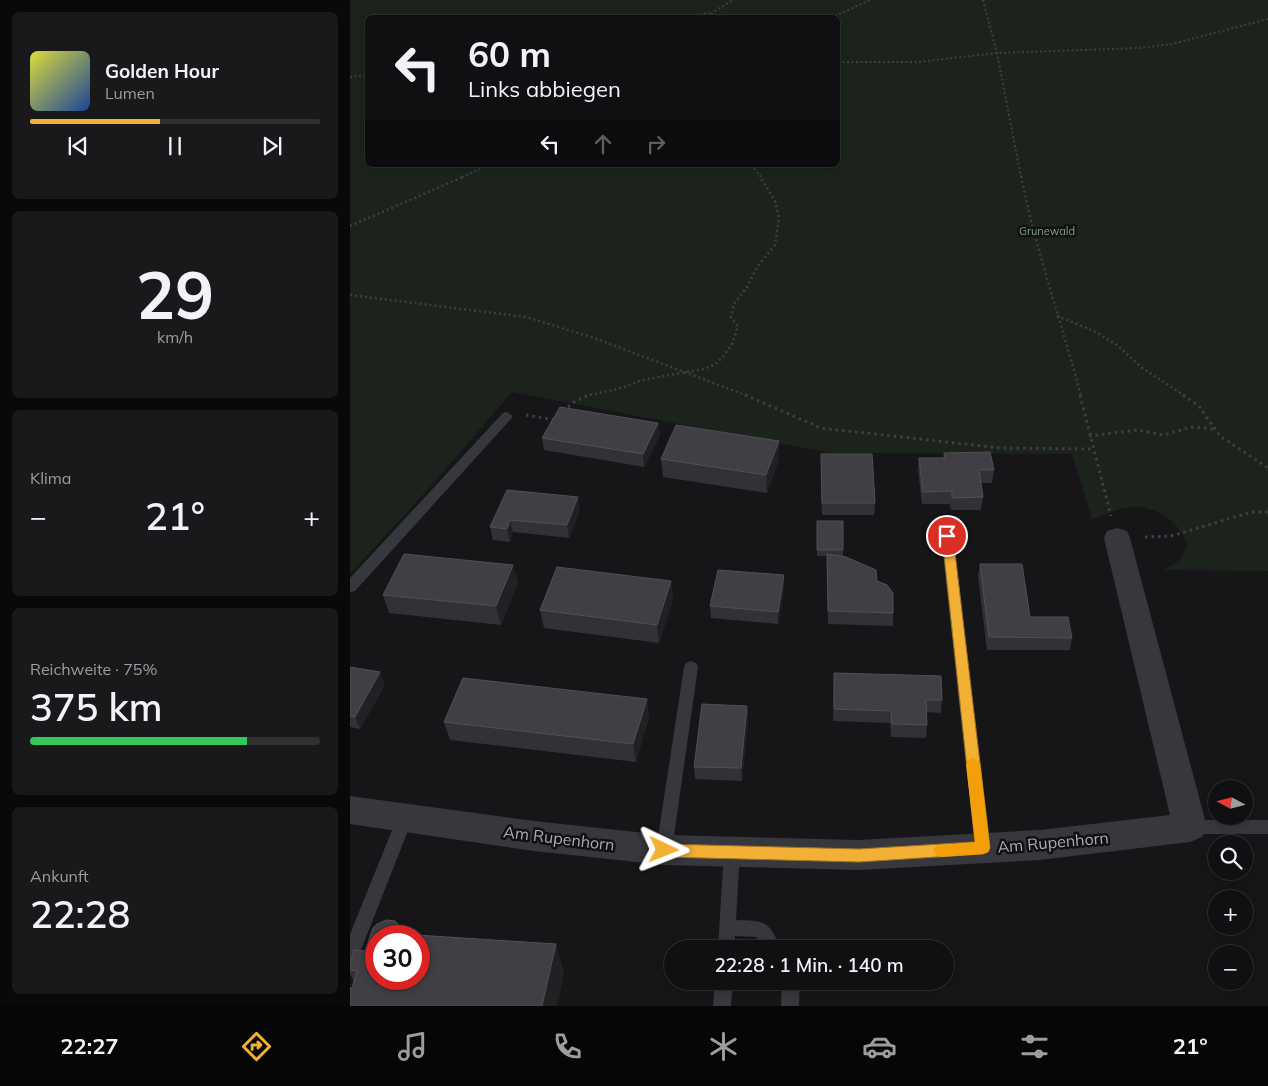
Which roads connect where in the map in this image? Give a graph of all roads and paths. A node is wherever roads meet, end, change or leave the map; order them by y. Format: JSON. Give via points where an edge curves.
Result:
{"nodes":[{"id":1,"x":733,"y":0,"type":"edge"},
{"id":2,"x":870,"y":0,"type":"edge"},
{"id":3,"x":983,"y":0,"type":"edge"},
{"id":4,"x":713,"y":12,"type":"junction"},
{"id":5,"x":703,"y":15,"type":"edge"},
{"id":6,"x":711,"y":15,"type":"edge"},
{"id":7,"x":838,"y":15,"type":"edge"},
{"id":8,"x":1268,"y":19,"type":"edge"},
{"id":9,"x":997,"y":53,"type":"junction"},
{"id":10,"x":840,"y":62,"type":"edge"},
{"id":11,"x":365,"y":75,"type":"edge"},
{"id":12,"x":350,"y":77,"type":"edge"},
{"id":13,"x":485,"y":167,"type":"edge"},
{"id":14,"x":753,"y":167,"type":"edge"},
{"id":15,"x":350,"y":226,"type":"edge"},
{"id":16,"x":350,"y":295,"type":"edge"},
{"id":17,"x":1057,"y":316,"type":"junction"},
{"id":18,"x":689,"y":374,"type":"junction"},
{"id":19,"x":507,"y":416,"type":"joint"},
{"id":20,"x":1215,"y":429,"type":"junction"},
{"id":21,"x":1089,"y":436,"type":"junction"},
{"id":22,"x":1092,"y":448,"type":"junction"},
{"id":23,"x":1268,"y":468,"type":"edge"},
{"id":24,"x":1268,"y":512,"type":"edge"},
{"id":25,"x":947,"y":536,"type":"dead end"},
{"id":26,"x":1117,"y":538,"type":"junction"},
{"id":27,"x":350,"y":587,"type":"edge"},
{"id":28,"x":692,"y":667,"type":"dead end"},
{"id":29,"x":350,"y":810,"type":"edge"},
{"id":30,"x":405,"y":818,"type":"junction"},
{"id":31,"x":1190,"y":827,"type":"junction"},
{"id":32,"x":1268,"y":827,"type":"edge"},
{"id":33,"x":983,"y":848,"type":"junction"},
{"id":34,"x":664,"y":850,"type":"junction"},
{"id":35,"x":732,"y":852,"type":"junction"},
{"id":36,"x":727,"y":928,"type":"junction"},
{"id":37,"x":726,"y":940,"type":"edge"},
{"id":38,"x":768,"y":940,"type":"edge"},
{"id":39,"x":350,"y":955,"type":"edge"},
{"id":40,"x":723,"y":990,"type":"edge"},
{"id":41,"x":791,"y":990,"type":"edge"},
{"id":42,"x":722,"y":1006,"type":"edge"},
{"id":43,"x":790,"y":1006,"type":"edge"}],
"edges":[{"from":1,"to":4,"type":"path"},
{"from":2,"to":7,"type":"path"},
{"from":3,"to":9,"type":"path"},
{"from":4,"to":5,"type":"path"},
{"from":4,"to":6,"type":"path"},
{"from":8,"to":9,"type":"path","via":[[1172,44]]},
{"from":9,"to":10,"type":"path","via":[[918,62]]},
{"from":9,"to":17,"type":"path","via":[[1025,196]]},
{"from":11,"to":12,"type":"path"},
{"from":13,"to":15,"type":"path"},
{"from":14,"to":18,"type":"path","via":[[775,202],[779,218],[775,245],[734,304],[731,318],[738,327],[731,349],[714,366]]},
{"from":16,"to":18,"type":"path","via":[[526,317],[594,338]]},
{"from":17,"to":20,"type":"path","via":[[1094,331],[1117,345],[1142,368],[1199,406]]},
{"from":17,"to":21,"type":"path"},
{"from":18,"to":19,"type":"path","via":[[645,379],[569,403],[554,421],[512,412]]},
{"from":18,"to":22,"type":"path","via":[[821,428],[1000,448]]},
{"from":19,"to":27,"type":"lane"},
{"from":20,"to":21,"type":"path","via":[[1191,426],[1164,435],[1138,430]]},
{"from":20,"to":23,"type":"path","via":[[1220,436]]},
{"from":21,"to":22,"type":"path"},
{"from":22,"to":26,"type":"path"},
{"from":24,"to":26,"type":"path","via":[[1252,512],[1171,536]]},
{"from":25,"to":33,"type":"lane"},
{"from":26,"to":31,"type":"street"},
{"from":28,"to":34,"type":"lane"},
{"from":29,"to":30,"type":"street","name":"Am Rupenhorn"},
{"from":30,"to":34,"type":"street","name":"Am Rupenhorn"},
{"from":30,"to":39,"type":"lane"},
{"from":31,"to":32,"type":"lane"},
{"from":31,"to":33,"type":"street","name":"Am Rupenhorn","via":[[1040,845]]},
{"from":33,"to":35,"type":"street","name":"Am Rupenhorn","via":[[859,855]]},
{"from":34,"to":35,"type":"street","name":"Am Rupenhorn"},
{"from":35,"to":36,"type":"lane"},
{"from":36,"to":37,"type":"lane"},
{"from":36,"to":38,"type":"lane","via":[[761,929]]},
{"from":40,"to":42,"type":"lane"},
{"from":41,"to":43,"type":"lane"}]}
